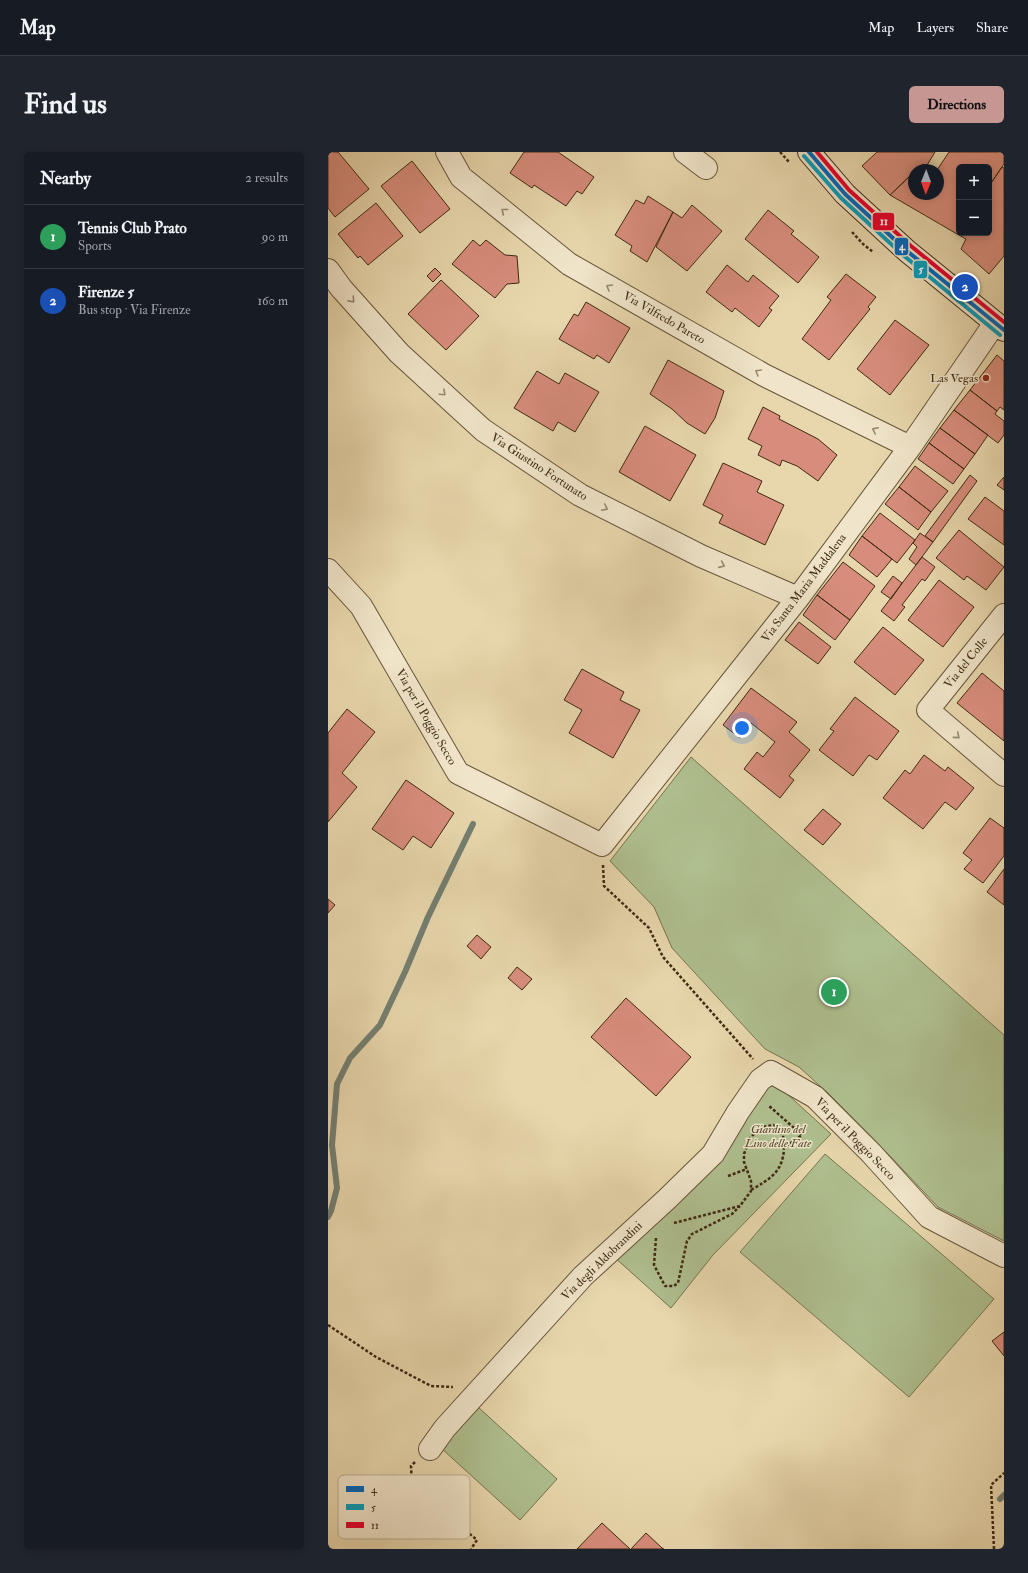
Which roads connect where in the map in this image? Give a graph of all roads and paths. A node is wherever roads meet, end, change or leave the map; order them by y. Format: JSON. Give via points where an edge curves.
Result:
{"nodes":[{"id":1,"x":447,"y":152,"type":"edge"},
{"id":2,"x":685,"y":152,"type":"edge"},
{"id":3,"x":809,"y":152,"type":"edge"},
{"id":4,"x":706,"y":168,"type":"dead end"},
{"id":5,"x":328,"y":270,"type":"edge"},
{"id":6,"x":999,"y":327,"type":"edge"},
{"id":7,"x":910,"y":447,"type":"junction"},
{"id":8,"x":328,"y":570,"type":"edge"},
{"id":9,"x":798,"y":598,"type":"junction"},
{"id":10,"x":1004,"y":615,"type":"edge"},
{"id":11,"x":1004,"y":775,"type":"edge"},
{"id":12,"x":602,"y":845,"type":"joint"},
{"id":13,"x":604,"y":886,"type":"dead end"},
{"id":14,"x":771,"y":1072,"type":"junction"},
{"id":15,"x":752,"y":1093,"type":"junction"},
{"id":16,"x":784,"y":1148,"type":"junction"},
{"id":17,"x":747,"y":1169,"type":"junction"},
{"id":18,"x":728,"y":1176,"type":"dead end"},
{"id":19,"x":751,"y":1191,"type":"junction"},
{"id":20,"x":740,"y":1206,"type":"junction"},
{"id":21,"x":673,"y":1223,"type":"dead end"},
{"id":22,"x":656,"y":1233,"type":"dead end"},
{"id":23,"x":1004,"y":1256,"type":"edge"},
{"id":24,"x":328,"y":1325,"type":"edge"},
{"id":25,"x":480,"y":1389,"type":"junction"},
{"id":26,"x":430,"y":1449,"type":"dead end"},
{"id":27,"x":412,"y":1466,"type":"dead end"},
{"id":28,"x":1004,"y":1473,"type":"edge"},
{"id":29,"x":412,"y":1475,"type":"edge"},
{"id":30,"x":470,"y":1534,"type":"edge"},
{"id":31,"x":471,"y":1549,"type":"edge"},
{"id":32,"x":994,"y":1549,"type":"edge"}],
"edges":[{"from":7,"to":1,"type":"street","name":"Via Vilfredo Pareto","one_way":true,"via":[[764,375],[569,264],[461,177]]},
{"from":2,"to":4,"type":"street"},
{"from":3,"to":6,"type":"street","via":[[845,194],[907,251]]},
{"from":5,"to":9,"type":"street","name":"Via Giustino Fortunato","one_way":true,"via":[[399,353],[483,430],[580,495],[701,556]]},
{"from":6,"to":7,"type":"street","name":"Via Santa Maria Maddalena"},
{"from":7,"to":9,"type":"street","name":"Via Santa Maria Maddalena"},
{"from":8,"to":12,"type":"street","name":"Via per il Poggio Secco","via":[[361,606],[458,773]]},
{"from":9,"to":12,"type":"street","name":"Via Santa Maria Maddalena"},
{"from":10,"to":11,"type":"street","name":"Via del Colle","one_way":true,"via":[[928,710]]},
{"from":13,"to":14,"type":"path","via":[[649,928],[663,957],[758,1065]]},
{"from":14,"to":15,"type":"street","name":"Via degli Aldobrandini","via":[[760,1080]]},
{"from":14,"to":23,"type":"street","name":"Via per il Poggio Secco","via":[[815,1097],[871,1153],[929,1217]]},
{"from":15,"to":16,"type":"path","via":[[802,1136]]},
{"from":15,"to":25,"type":"street","name":"Via degli Aldobrandini","via":[[713,1154],[583,1276]]},
{"from":16,"to":17,"type":"path","via":[[783,1135],[774,1125],[761,1127],[750,1138],[744,1154]]},
{"from":16,"to":19,"type":"path","via":[[784,1157],[778,1172]]},
{"from":17,"to":18,"type":"path"},
{"from":17,"to":19,"type":"path"},
{"from":19,"to":20,"type":"path"},
{"from":20,"to":21,"type":"path"},
{"from":20,"to":22,"type":"path","via":[[732,1214],[692,1234],[687,1241],[678,1283],[674,1286],[665,1286],[654,1265]]},
{"from":24,"to":25,"type":"path","via":[[376,1357],[431,1386]]},
{"from":25,"to":26,"type":"street","name":"Via degli Aldobrandini"},
{"from":27,"to":29,"type":"path"},
{"from":28,"to":32,"type":"path","via":[[991,1485]]},
{"from":30,"to":31,"type":"path","via":[[477,1540]]}]}
